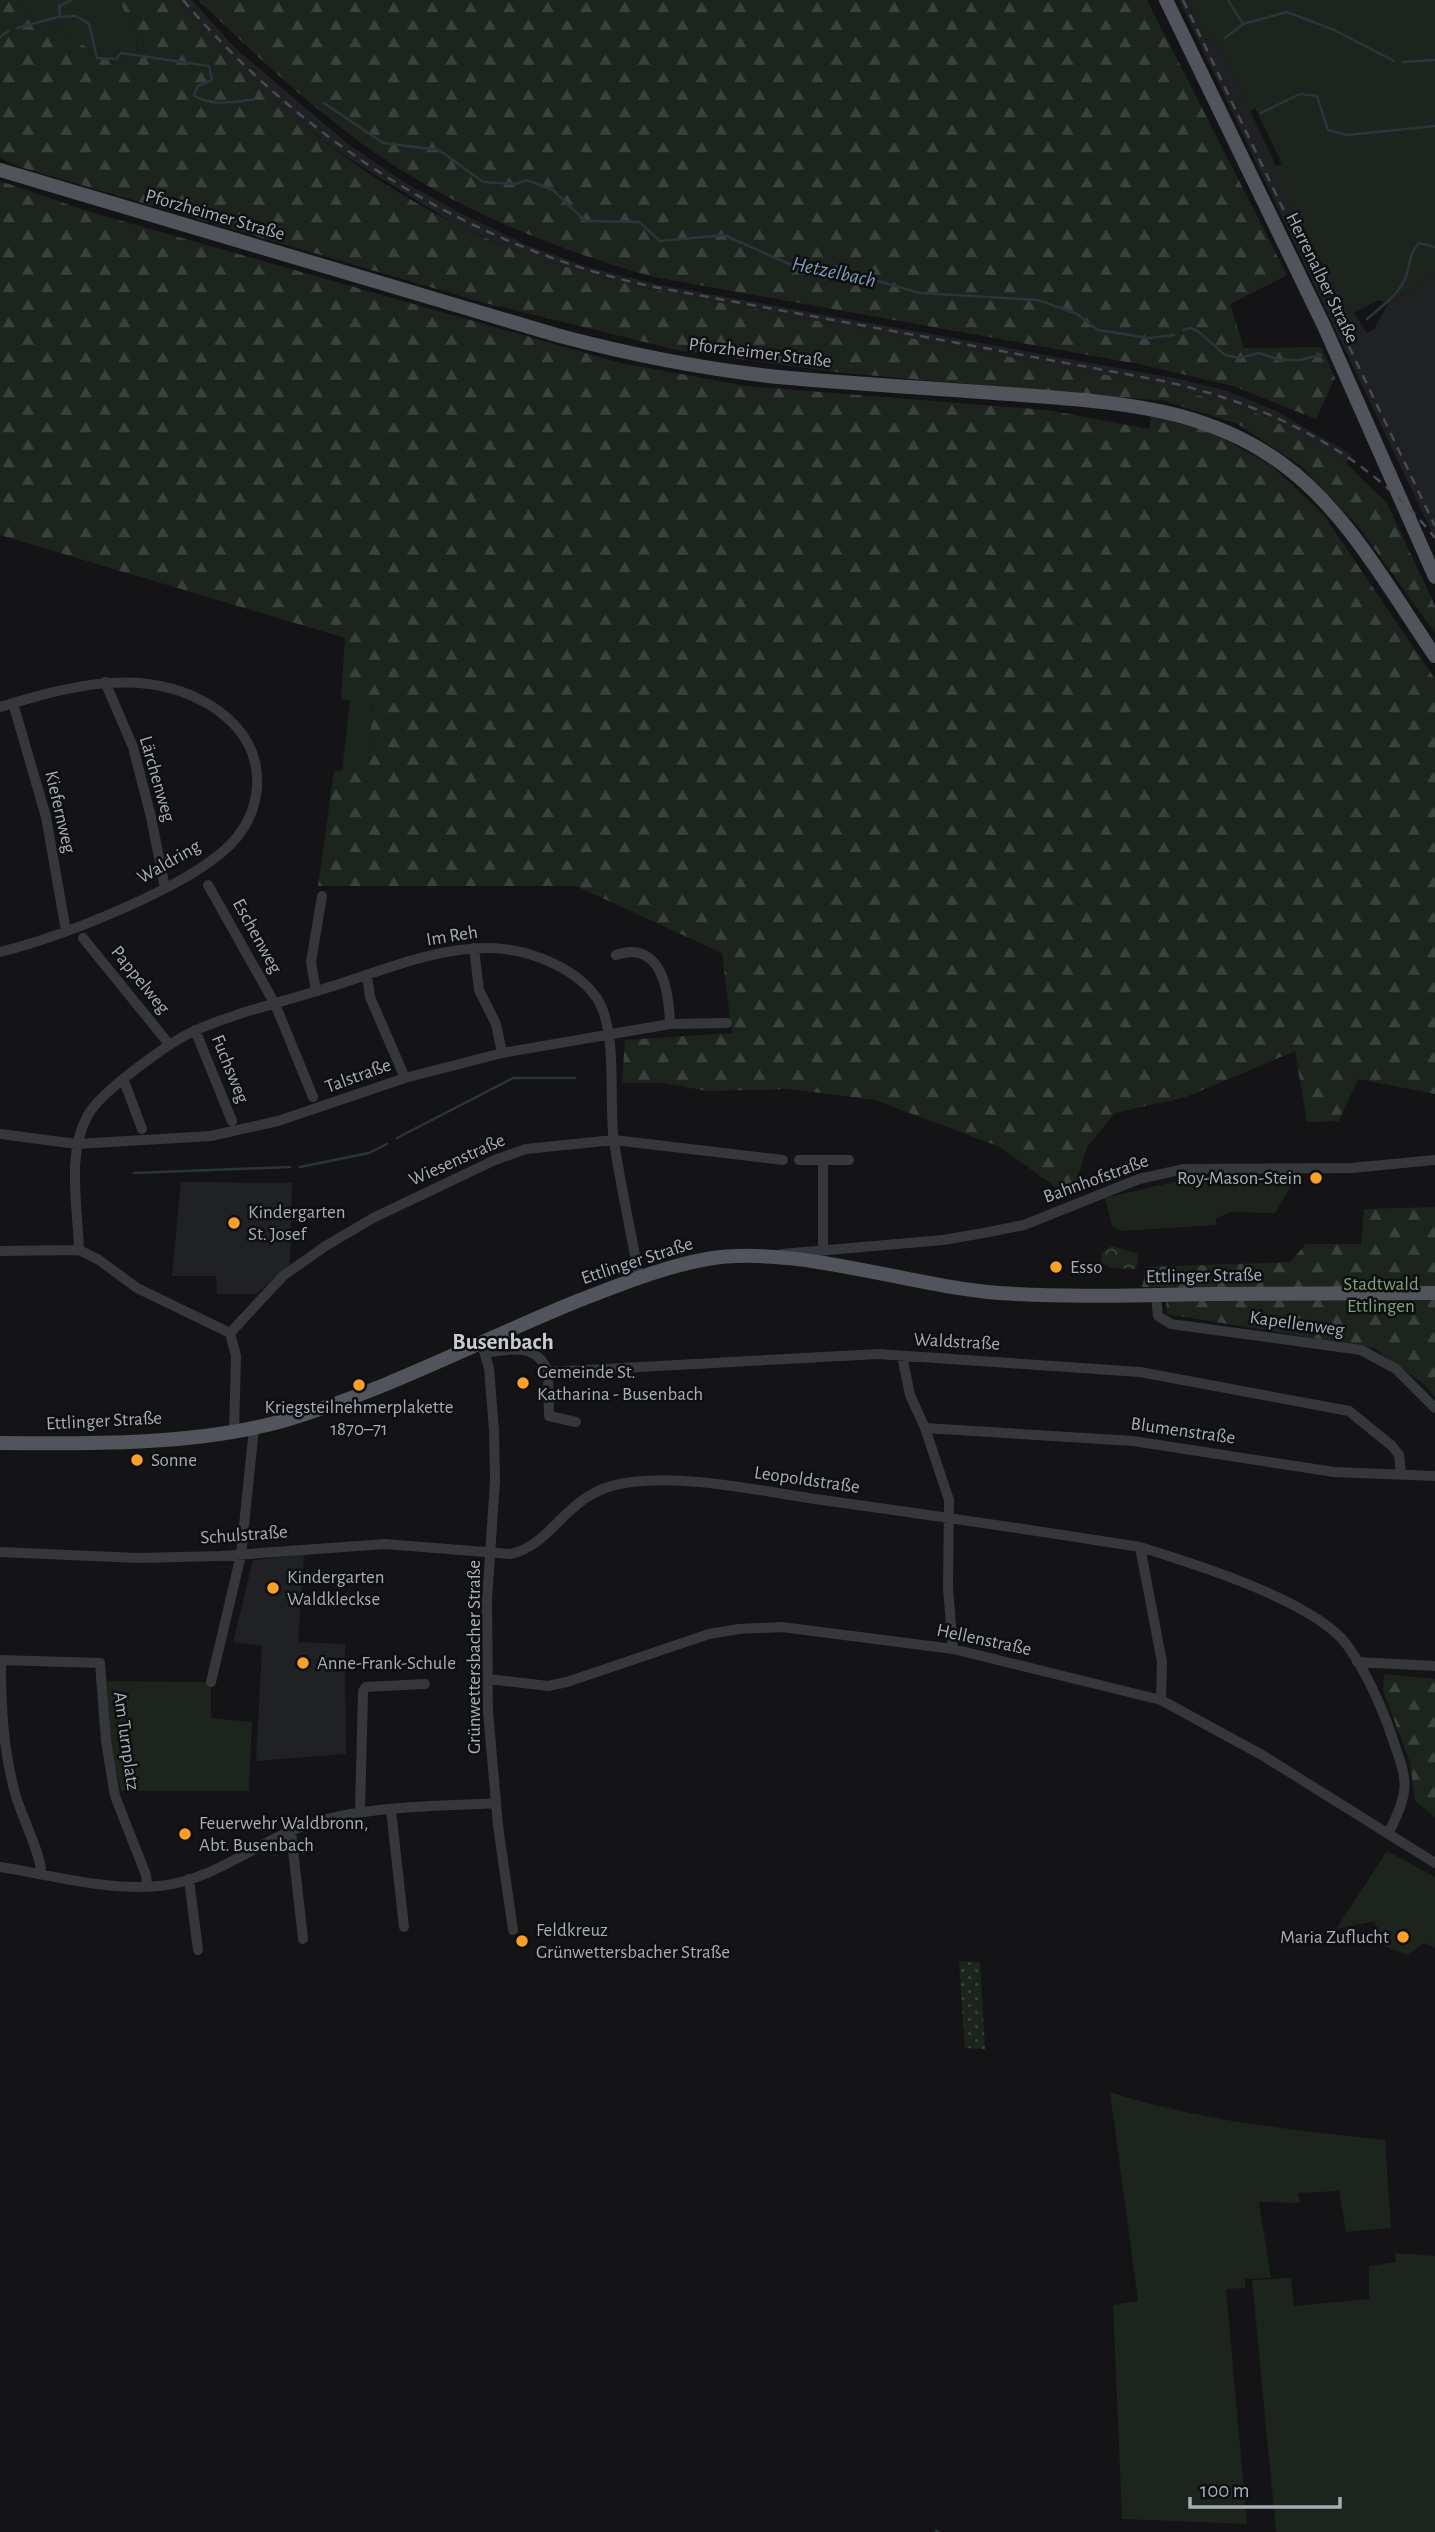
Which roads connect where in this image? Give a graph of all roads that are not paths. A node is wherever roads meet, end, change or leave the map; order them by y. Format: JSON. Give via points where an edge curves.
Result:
{"nodes":[{"id":1,"x":1166,"y":0,"type":"edge"},
{"id":2,"x":0,"y":170,"type":"edge"},
{"id":3,"x":1435,"y":577,"type":"edge"},
{"id":4,"x":1435,"y":656,"type":"edge"},
{"id":5,"x":105,"y":681,"type":"junction"},
{"id":6,"x":13,"y":703,"type":"junction"},
{"id":7,"x":0,"y":707,"type":"edge"},
{"id":8,"x":208,"y":885,"type":"dead end"},
{"id":9,"x":165,"y":888,"type":"junction"},
{"id":10,"x":323,"y":896,"type":"dead end"},
{"id":11,"x":66,"y":931,"type":"junction"},
{"id":12,"x":83,"y":938,"type":"dead end"},
{"id":13,"x":474,"y":948,"type":"junction"},
{"id":14,"x":0,"y":952,"type":"edge"},
{"id":15,"x":616,"y":954,"type":"dead end"},
{"id":16,"x":367,"y":975,"type":"junction"},
{"id":17,"x":316,"y":991,"type":"junction"},
{"id":18,"x":275,"y":1004,"type":"junction"},
{"id":19,"x":727,"y":1023,"type":"dead end"},
{"id":20,"x":670,"y":1024,"type":"junction"},
{"id":21,"x":195,"y":1030,"type":"junction"},
{"id":22,"x":608,"y":1034,"type":"junction"},
{"id":23,"x":169,"y":1044,"type":"junction"},
{"id":24,"x":502,"y":1053,"type":"junction"},
{"id":25,"x":405,"y":1078,"type":"junction"},
{"id":26,"x":124,"y":1082,"type":"junction"},
{"id":27,"x":313,"y":1097,"type":"dead end"},
{"id":28,"x":232,"y":1121,"type":"dead end"},
{"id":29,"x":142,"y":1129,"type":"dead end"},
{"id":30,"x":0,"y":1134,"type":"edge"},
{"id":31,"x":614,"y":1140,"type":"junction"},
{"id":32,"x":77,"y":1144,"type":"junction"},
{"id":33,"x":783,"y":1160,"type":"dead end"},
{"id":34,"x":799,"y":1160,"type":"dead end"},
{"id":35,"x":823,"y":1160,"type":"junction"},
{"id":36,"x":849,"y":1160,"type":"dead end"},
{"id":37,"x":1435,"y":1160,"type":"edge"},
{"id":38,"x":823,"y":1249,"type":"junction"},
{"id":39,"x":79,"y":1250,"type":"junction"},
{"id":40,"x":0,"y":1251,"type":"edge"},
{"id":41,"x":772,"y":1257,"type":"junction"},
{"id":42,"x":639,"y":1277,"type":"junction"},
{"id":43,"x":1435,"y":1293,"type":"edge"},
{"id":44,"x":1156,"y":1296,"type":"junction"},
{"id":45,"x":230,"y":1333,"type":"junction"},
{"id":46,"x":483,"y":1348,"type":"junction"},
{"id":47,"x":902,"y":1356,"type":"junction"},
{"id":48,"x":548,"y":1372,"type":"junction"},
{"id":49,"x":1435,"y":1408,"type":"edge"},
{"id":50,"x":576,"y":1422,"type":"dead end"},
{"id":51,"x":254,"y":1428,"type":"junction"},
{"id":52,"x":925,"y":1429,"type":"junction"},
{"id":53,"x":234,"y":1431,"type":"junction"},
{"id":54,"x":0,"y":1443,"type":"edge"},
{"id":55,"x":1401,"y":1474,"type":"junction"},
{"id":56,"x":1435,"y":1476,"type":"edge"},
{"id":57,"x":950,"y":1518,"type":"junction"},
{"id":58,"x":1140,"y":1547,"type":"junction"},
{"id":59,"x":0,"y":1552,"type":"edge"},
{"id":60,"x":491,"y":1554,"type":"junction"},
{"id":61,"x":241,"y":1555,"type":"junction"},
{"id":62,"x":953,"y":1649,"type":"junction"},
{"id":63,"x":1,"y":1660,"type":"edge"},
{"id":64,"x":1357,"y":1662,"type":"junction"},
{"id":65,"x":1435,"y":1666,"type":"edge"},
{"id":66,"x":488,"y":1679,"type":"junction"},
{"id":67,"x":211,"y":1682,"type":"dead end"},
{"id":68,"x":425,"y":1684,"type":"dead end"},
{"id":69,"x":1161,"y":1700,"type":"junction"},
{"id":70,"x":496,"y":1802,"type":"junction"},
{"id":71,"x":391,"y":1810,"type":"junction"},
{"id":72,"x":360,"y":1812,"type":"junction"},
{"id":73,"x":291,"y":1832,"type":"junction"},
{"id":74,"x":1389,"y":1832,"type":"junction"},
{"id":75,"x":1435,"y":1863,"type":"edge"},
{"id":76,"x":0,"y":1867,"type":"edge"},
{"id":77,"x":41,"y":1874,"type":"junction"},
{"id":78,"x":190,"y":1879,"type":"junction"},
{"id":79,"x":147,"y":1887,"type":"junction"},
{"id":80,"x":404,"y":1927,"type":"dead end"},
{"id":81,"x":513,"y":1930,"type":"dead end"},
{"id":82,"x":303,"y":1939,"type":"dead end"},
{"id":83,"x":198,"y":1950,"type":"dead end"}],
"edges":[{"from":1,"to":3,"type":"main road","name":"Herrenalber Straße","via":[[1330,338]]},
{"from":2,"to":4,"type":"main road","name":"Pforzheimer Straße","via":[[647,358],[779,377],[1105,401],[1168,410],[1217,426],[1262,450],[1306,483],[1345,527]]},
{"from":5,"to":6,"type":"street","name":"Waldring"},
{"from":5,"to":9,"type":"street","name":"Lärchenweg","via":[[132,747]]},
{"from":5,"to":9,"type":"street","name":"Waldring","via":[[145,681],[181,689],[222,712],[252,750],[258,786],[248,818],[231,844]]},
{"from":6,"to":7,"type":"street","name":"Waldring"},
{"from":6,"to":11,"type":"street","name":"Kiefernweg","via":[[46,817]]},
{"from":8,"to":18,"type":"street","name":"Eschenweg"},
{"from":9,"to":11,"type":"street","name":"Waldring"},
{"from":10,"to":17,"type":"street","via":[[312,962]]},
{"from":11,"to":14,"type":"street","name":"Waldring"},
{"from":12,"to":23,"type":"street","name":"Pappelweg"},
{"from":13,"to":16,"type":"street","name":"Im Reh"},
{"from":13,"to":22,"type":"street","name":"Im Reh","via":[[518,952],[572,975],[597,998]]},
{"from":13,"to":24,"type":"street","via":[[479,990]]},
{"from":15,"to":20,"type":"street","via":[[642,954],[663,975]]},
{"from":16,"to":17,"type":"street","name":"Im Reh"},
{"from":16,"to":25,"type":"street","via":[[369,997]]},
{"from":17,"to":18,"type":"street","name":"Im Reh"},
{"from":18,"to":21,"type":"street","name":"Im Reh"},
{"from":18,"to":27,"type":"street","name":"Eschenweg"},
{"from":19,"to":20,"type":"street","name":"Talstraße"},
{"from":20,"to":22,"type":"street","name":"Talstraße"},
{"from":21,"to":23,"type":"street","name":"Im Reh"},
{"from":21,"to":28,"type":"street","name":"Fuchsweg"},
{"from":22,"to":24,"type":"street","name":"Talstraße"},
{"from":22,"to":31,"type":"street","name":"Im Reh"},
{"from":23,"to":26,"type":"street","name":"Im Reh"},
{"from":24,"to":25,"type":"street","name":"Talstraße"},
{"from":25,"to":32,"type":"street","name":"Talstraße","via":[[319,1109],[236,1131],[172,1140]]},
{"from":26,"to":29,"type":"street"},
{"from":26,"to":32,"type":"street","name":"Im Reh","via":[[87,1116]]},
{"from":30,"to":32,"type":"street","name":"Talstraße"},
{"from":31,"to":33,"type":"street","name":"Wiesenstraße"},
{"from":31,"to":42,"type":"street","name":"Im Reh"},
{"from":31,"to":45,"type":"street","name":"Wiesenstraße","via":[[526,1149],[373,1219],[283,1276]]},
{"from":32,"to":39,"type":"street"},
{"from":34,"to":35,"type":"street"},
{"from":35,"to":36,"type":"street"},
{"from":35,"to":38,"type":"street"},
{"from":37,"to":38,"type":"street","name":"Bahnhofstraße","via":[[1351,1168],[1184,1169],[1139,1178],[1012,1227],[943,1240]]},
{"from":38,"to":41,"type":"street","name":"Bahnhofstraße"},
{"from":39,"to":40,"type":"street"},
{"from":39,"to":45,"type":"street","via":[[136,1288]]},
{"from":41,"to":42,"type":"main road","name":"Ettlinger Straße","via":[[710,1259]]},
{"from":41,"to":44,"type":"main road","name":"Ettlinger Straße","via":[[995,1293]]},
{"from":42,"to":46,"type":"main road","name":"Ettlinger Straße"},
{"from":43,"to":44,"type":"main road","name":"Ettlinger Straße"},
{"from":44,"to":49,"type":"street","name":"Kapellenweg","via":[[1158,1316],[1171,1324],[1361,1350],[1396,1369]]},
{"from":45,"to":53,"type":"street","via":[[236,1356]]},
{"from":46,"to":48,"type":"street","via":[[530,1351],[545,1362]]},
{"from":46,"to":51,"type":"main road","name":"Ettlinger Straße","via":[[291,1419]]},
{"from":46,"to":60,"type":"street","name":"Grünwettersbacher Straße","via":[[494,1430]]},
{"from":47,"to":48,"type":"street","name":"Waldstraße","via":[[878,1353]]},
{"from":47,"to":52,"type":"street","via":[[910,1395]]},
{"from":47,"to":55,"type":"street","name":"Waldstraße","via":[[1140,1372],[1349,1411],[1392,1446],[1399,1455]]},
{"from":48,"to":50,"type":"street","via":[[549,1416]]},
{"from":51,"to":53,"type":"main road","name":"Ettlinger Straße"},
{"from":51,"to":61,"type":"street"},
{"from":52,"to":55,"type":"street","name":"Blumenstraße","via":[[1133,1441],[1334,1472]]},
{"from":52,"to":57,"type":"street","via":[[949,1500]]},
{"from":53,"to":54,"type":"main road","name":"Ettlinger Straße","via":[[80,1444]]},
{"from":55,"to":56,"type":"street","name":"Blumenstraße"},
{"from":57,"to":58,"type":"street","name":"Leopoldstraße"},
{"from":57,"to":60,"type":"street","name":"Leopoldstraße","via":[[736,1488],[660,1481],[626,1483],[593,1492],[578,1502],[527,1550]]},
{"from":57,"to":62,"type":"street","via":[[948,1588]]},
{"from":58,"to":64,"type":"street","name":"Leopoldstraße","via":[[1282,1600],[1333,1630]]},
{"from":58,"to":69,"type":"street","via":[[1162,1662]]},
{"from":59,"to":61,"type":"street","name":"Schulstraße","via":[[138,1558]]},
{"from":60,"to":61,"type":"street","name":"Schulstraße","via":[[385,1544]]},
{"from":60,"to":66,"type":"street","name":"Grünwettersbacher Straße"},
{"from":61,"to":67,"type":"street"},
{"from":62,"to":66,"type":"street","name":"Hellenstraße","via":[[782,1627],[739,1629],[709,1634],[548,1686]]},
{"from":62,"to":69,"type":"street","name":"Hellenstraße"},
{"from":63,"to":77,"type":"street","via":[[2,1723],[9,1767],[24,1824],[42,1865]]},
{"from":63,"to":79,"type":"street","name":"Am Turnplatz","via":[[100,1663],[115,1796]]},
{"from":64,"to":65,"type":"street"},
{"from":64,"to":74,"type":"street","name":"Leopoldstraße","via":[[1376,1693],[1404,1769],[1404,1798]]},
{"from":66,"to":70,"type":"street","name":"Grünwettersbacher Straße"},
{"from":68,"to":72,"type":"street","via":[[366,1687],[363,1691]]},
{"from":69,"to":74,"type":"street","name":"Hellenstraße"},
{"from":70,"to":71,"type":"street"},
{"from":70,"to":81,"type":"street","name":"Grünwettersbacher Straße"},
{"from":71,"to":72,"type":"street"},
{"from":71,"to":80,"type":"street"},
{"from":72,"to":73,"type":"street"},
{"from":73,"to":78,"type":"street"},
{"from":73,"to":82,"type":"street"},
{"from":74,"to":75,"type":"street","name":"Hellenstraße"},
{"from":76,"to":77,"type":"street"},
{"from":77,"to":79,"type":"street"},
{"from":78,"to":79,"type":"street"},
{"from":78,"to":83,"type":"street"}]}
